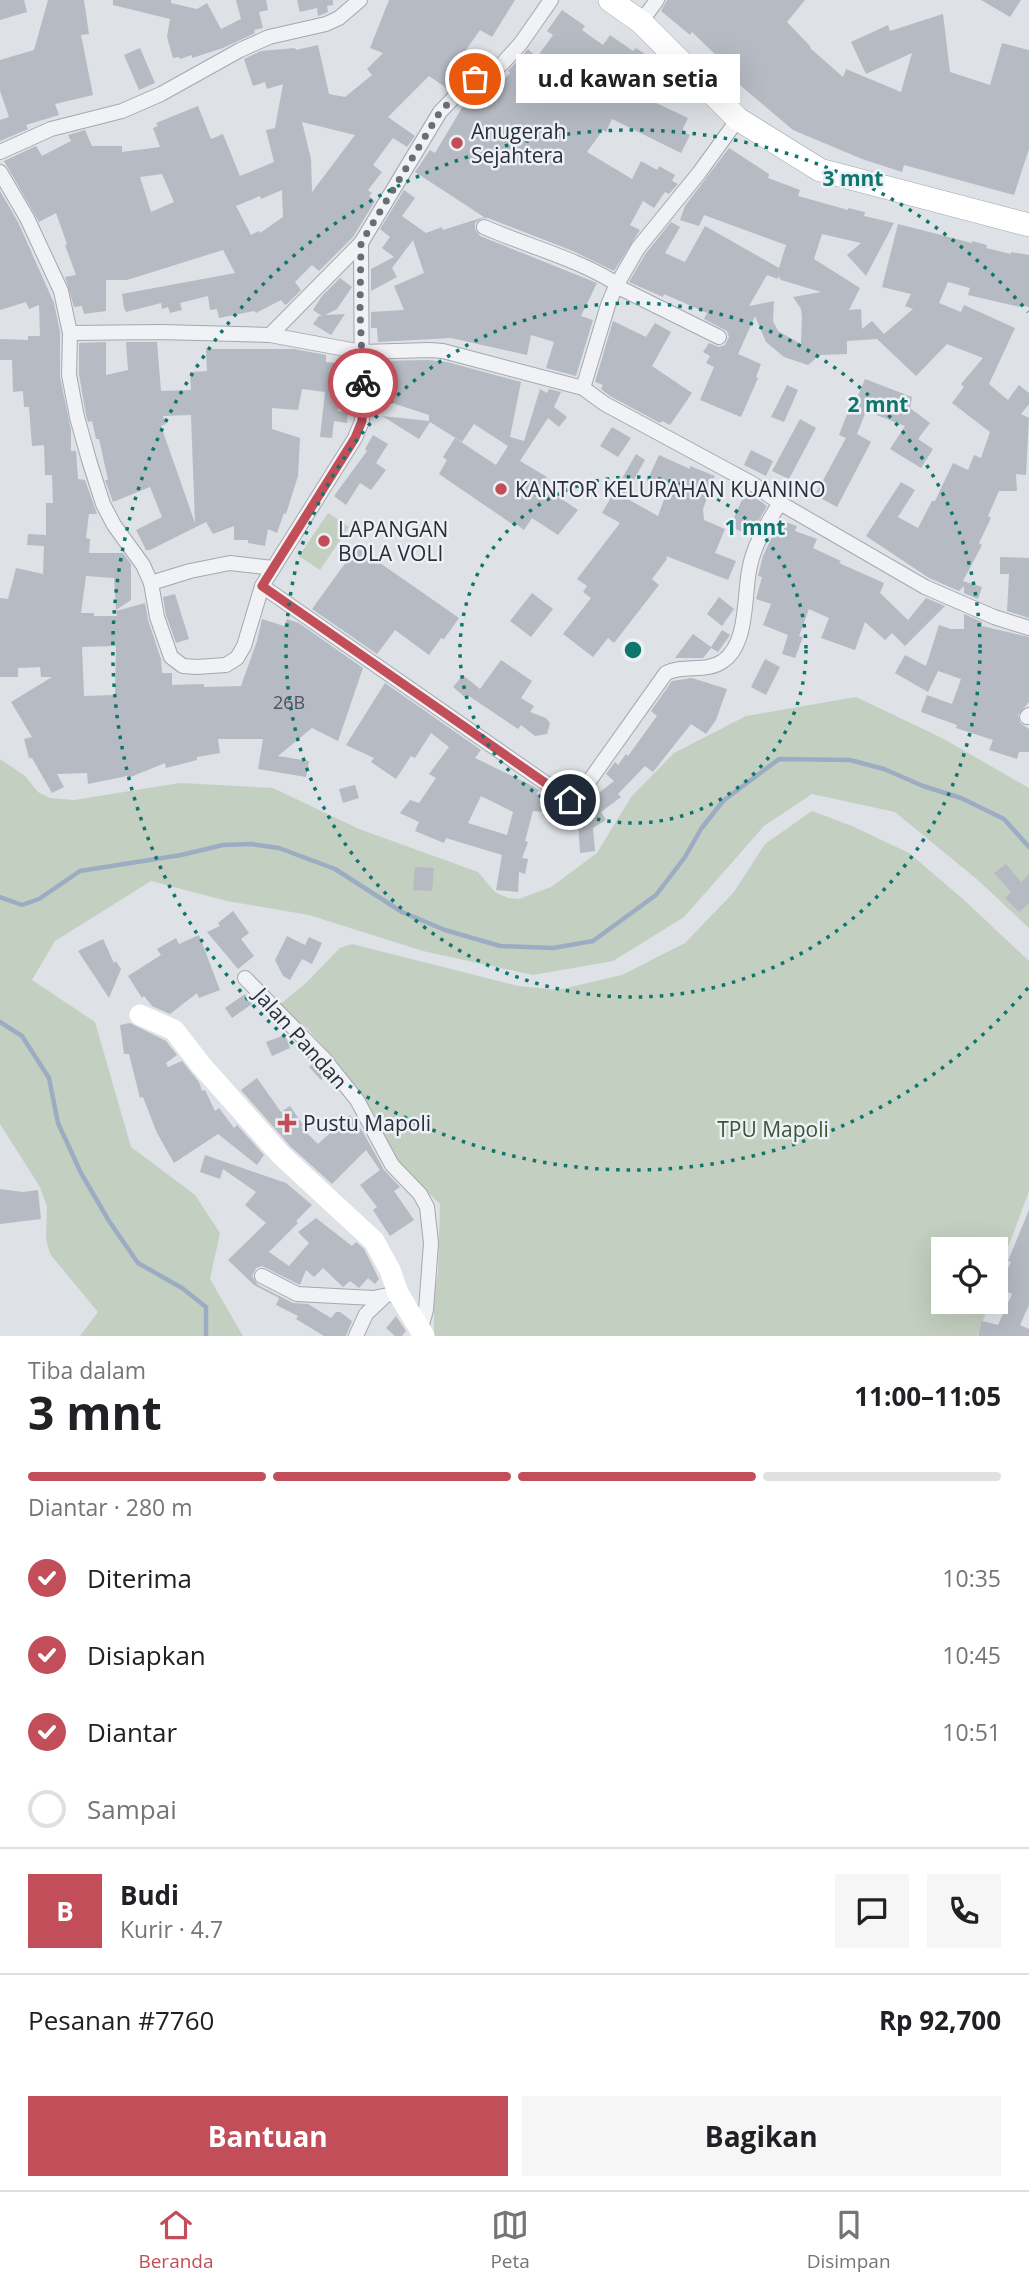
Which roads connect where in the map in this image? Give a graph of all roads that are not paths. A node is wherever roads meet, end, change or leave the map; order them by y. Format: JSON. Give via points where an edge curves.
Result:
{"nodes":[{"id":1,"x":360,"y":0,"type":"edge"},
{"id":2,"x":551,"y":0,"type":"edge"},
{"id":3,"x":610,"y":0,"type":"edge"},
{"id":4,"x":657,"y":0,"type":"edge"},
{"id":5,"x":641,"y":22,"type":"junction"},
{"id":6,"x":738,"y":119,"type":"junction"},
{"id":7,"x":0,"y":152,"type":"edge"},
{"id":8,"x":0,"y":172,"type":"edge"},
{"id":9,"x":1029,"y":225,"type":"edge"},
{"id":10,"x":484,"y":227,"type":"dead end"},
{"id":11,"x":361,"y":243,"type":"junction"},
{"id":12,"x":617,"y":285,"type":"junction"},
{"id":13,"x":70,"y":334,"type":"junction"},
{"id":14,"x":270,"y":335,"type":"junction"},
{"id":15,"x":719,"y":337,"type":"dead end"},
{"id":16,"x":362,"y":352,"type":"junction"},
{"id":17,"x":583,"y":388,"type":"junction"},
{"id":18,"x":780,"y":503,"type":"junction"},
{"id":19,"x":273,"y":568,"type":"junction"},
{"id":20,"x":151,"y":583,"type":"junction"},
{"id":21,"x":262,"y":586,"type":"junction"},
{"id":22,"x":1029,"y":628,"type":"edge"},
{"id":23,"x":245,"y":978,"type":"dead end"},
{"id":24,"x":140,"y":1015,"type":"dead end"},
{"id":25,"x":262,"y":1276,"type":"dead end"},
{"id":26,"x":391,"y":1295,"type":"junction"},
{"id":27,"x":422,"y":1332,"type":"edge"},
{"id":28,"x":356,"y":1336,"type":"edge"}],
"edges":[{"from":1,"to":7,"type":"street","via":[[339,18],[269,37],[122,111],[51,129]]},
{"from":2,"to":11,"type":"street","via":[[502,64],[463,88],[440,112]]},
{"from":3,"to":5,"type":"main road"},
{"from":4,"to":5,"type":"street"},
{"from":5,"to":6,"type":"main road"},
{"from":6,"to":9,"type":"main road","via":[[820,170]]},
{"from":6,"to":12,"type":"street","via":[[638,248]]},
{"from":8,"to":13,"type":"street","via":[[61,291]]},
{"from":10,"to":12,"type":"street","via":[[584,266]]},
{"from":11,"to":14,"type":"street"},
{"from":11,"to":16,"type":"street"},
{"from":12,"to":15,"type":"street"},
{"from":12,"to":17,"type":"street"},
{"from":13,"to":14,"type":"street"},
{"from":13,"to":20,"type":"street","via":[[69,375],[77,417],[103,504]]},
{"from":14,"to":16,"type":"street"},
{"from":16,"to":17,"type":"street","via":[[443,351]]},
{"from":16,"to":19,"type":"street","via":[[362,421],[355,438]]},
{"from":17,"to":18,"type":"street"},
{"from":18,"to":21,"type":"street","via":[[762,532],[748,570],[744,616],[732,654],[722,663],[666,673],[580,794],[570,800]]},
{"from":18,"to":22,"type":"street","via":[[925,587]]},
{"from":19,"to":20,"type":"street","via":[[230,563]]},
{"from":19,"to":21,"type":"street"},
{"from":20,"to":21,"type":"street","via":[[171,657],[183,666],[197,667],[226,665],[237,658]]},
{"from":23,"to":27,"type":"street","name":"Jalan Pandan","via":[[333,1070],[367,1115],[392,1165],[420,1194],[431,1243]]},
{"from":24,"to":26,"type":"street","via":[[174,1030],[281,1154],[374,1241],[390,1270]]},
{"from":25,"to":26,"type":"street","via":[[297,1294]]},
{"from":26,"to":27,"type":"street"},
{"from":26,"to":28,"type":"street","via":[[366,1314]]}]}
